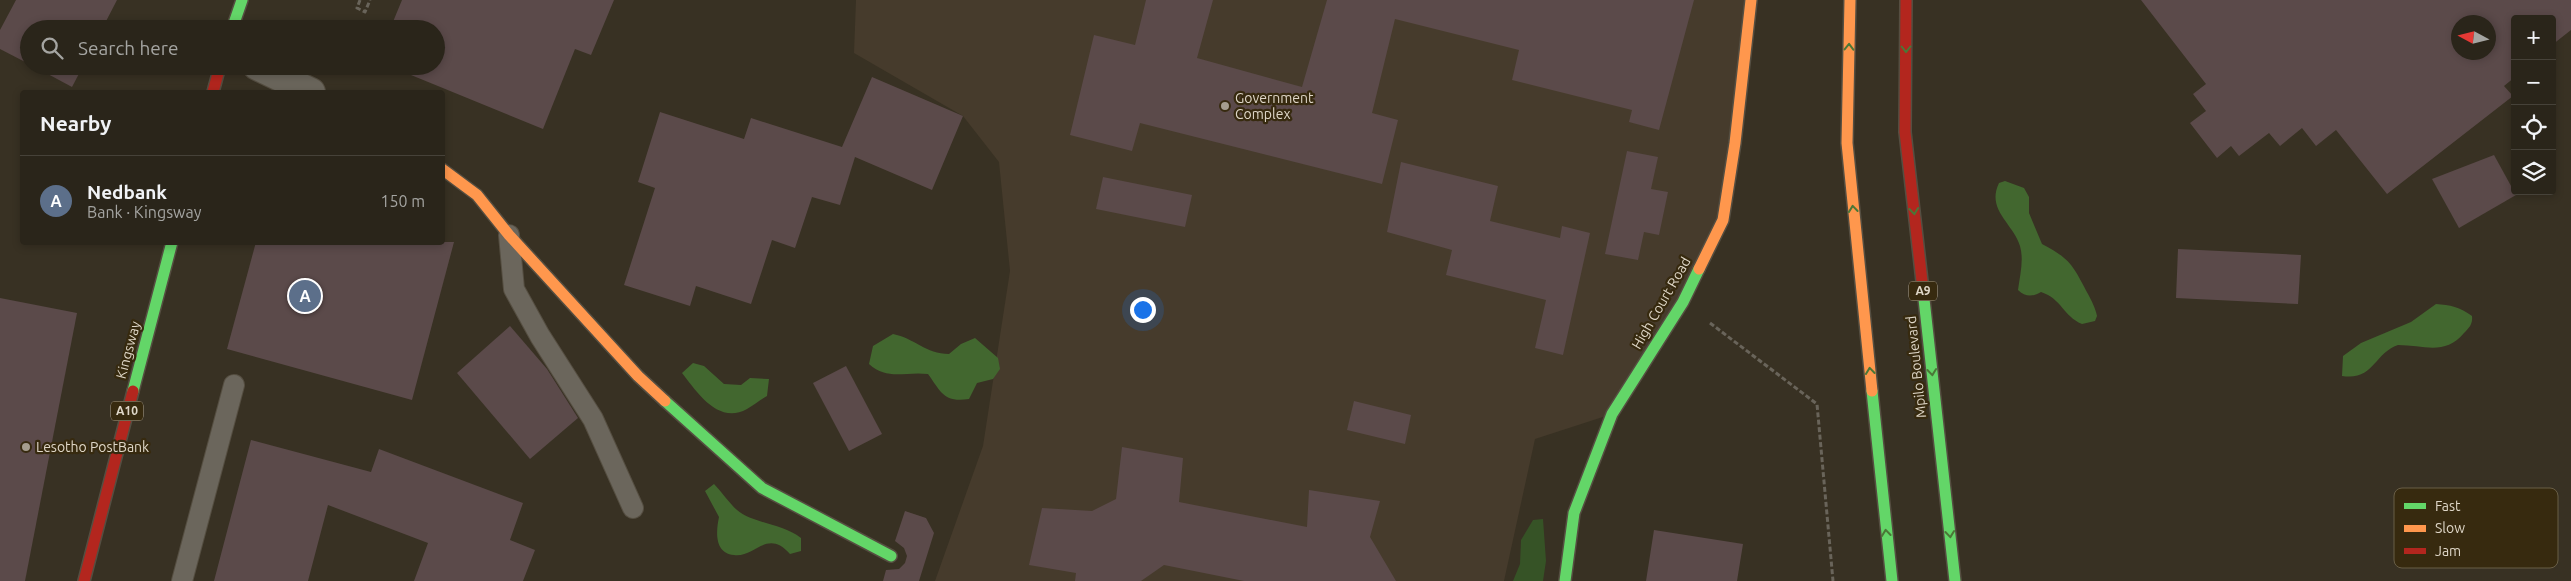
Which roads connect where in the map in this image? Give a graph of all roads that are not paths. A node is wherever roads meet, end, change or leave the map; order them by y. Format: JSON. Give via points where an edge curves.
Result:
{"nodes":[{"id":1,"x":242,"y":0,"type":"edge"},
{"id":2,"x":1751,"y":0,"type":"edge"},
{"id":3,"x":1850,"y":0,"type":"edge"},
{"id":4,"x":1906,"y":0,"type":"edge"},
{"id":5,"x":235,"y":20,"type":"edge"},
{"id":6,"x":218,"y":75,"type":"edge"},
{"id":7,"x":276,"y":75,"type":"edge"},
{"id":8,"x":214,"y":90,"type":"edge"},
{"id":9,"x":307,"y":90,"type":"edge"},
{"id":10,"x":445,"y":171,"type":"edge"},
{"id":11,"x":509,"y":235,"type":"junction"},
{"id":12,"x":171,"y":245,"type":"edge"},
{"id":13,"x":234,"y":385,"type":"dead end"},
{"id":14,"x":633,"y":508,"type":"dead end"},
{"id":15,"x":891,"y":556,"type":"dead end"},
{"id":16,"x":84,"y":581,"type":"edge"},
{"id":17,"x":182,"y":581,"type":"edge"},
{"id":18,"x":1565,"y":581,"type":"edge"},
{"id":19,"x":1892,"y":581,"type":"edge"},
{"id":20,"x":1955,"y":581,"type":"edge"}],
"edges":[{"from":1,"to":5,"type":"main road"},
{"from":2,"to":18,"type":"main road","name":"High Court Road","via":[[1723,220],[1683,302],[1612,414],[1574,512]]},
{"from":19,"to":3,"type":"main road","one_way":true,"via":[[1847,143]]},
{"from":4,"to":20,"type":"main road","name":"Mpilo Boulevard","number":"A9","one_way":true,"via":[[1905,132]]},
{"from":6,"to":8,"type":"main road"},
{"from":7,"to":9,"type":"street"},
{"from":10,"to":11,"type":"main road","via":[[477,194]]},
{"from":11,"to":14,"type":"lane","via":[[514,289],[593,419]]},
{"from":11,"to":15,"type":"main road","via":[[638,376],[762,488]]},
{"from":12,"to":16,"type":"main road","name":"Kingsway","number":"A10"},
{"from":13,"to":17,"type":"lane"}]}
